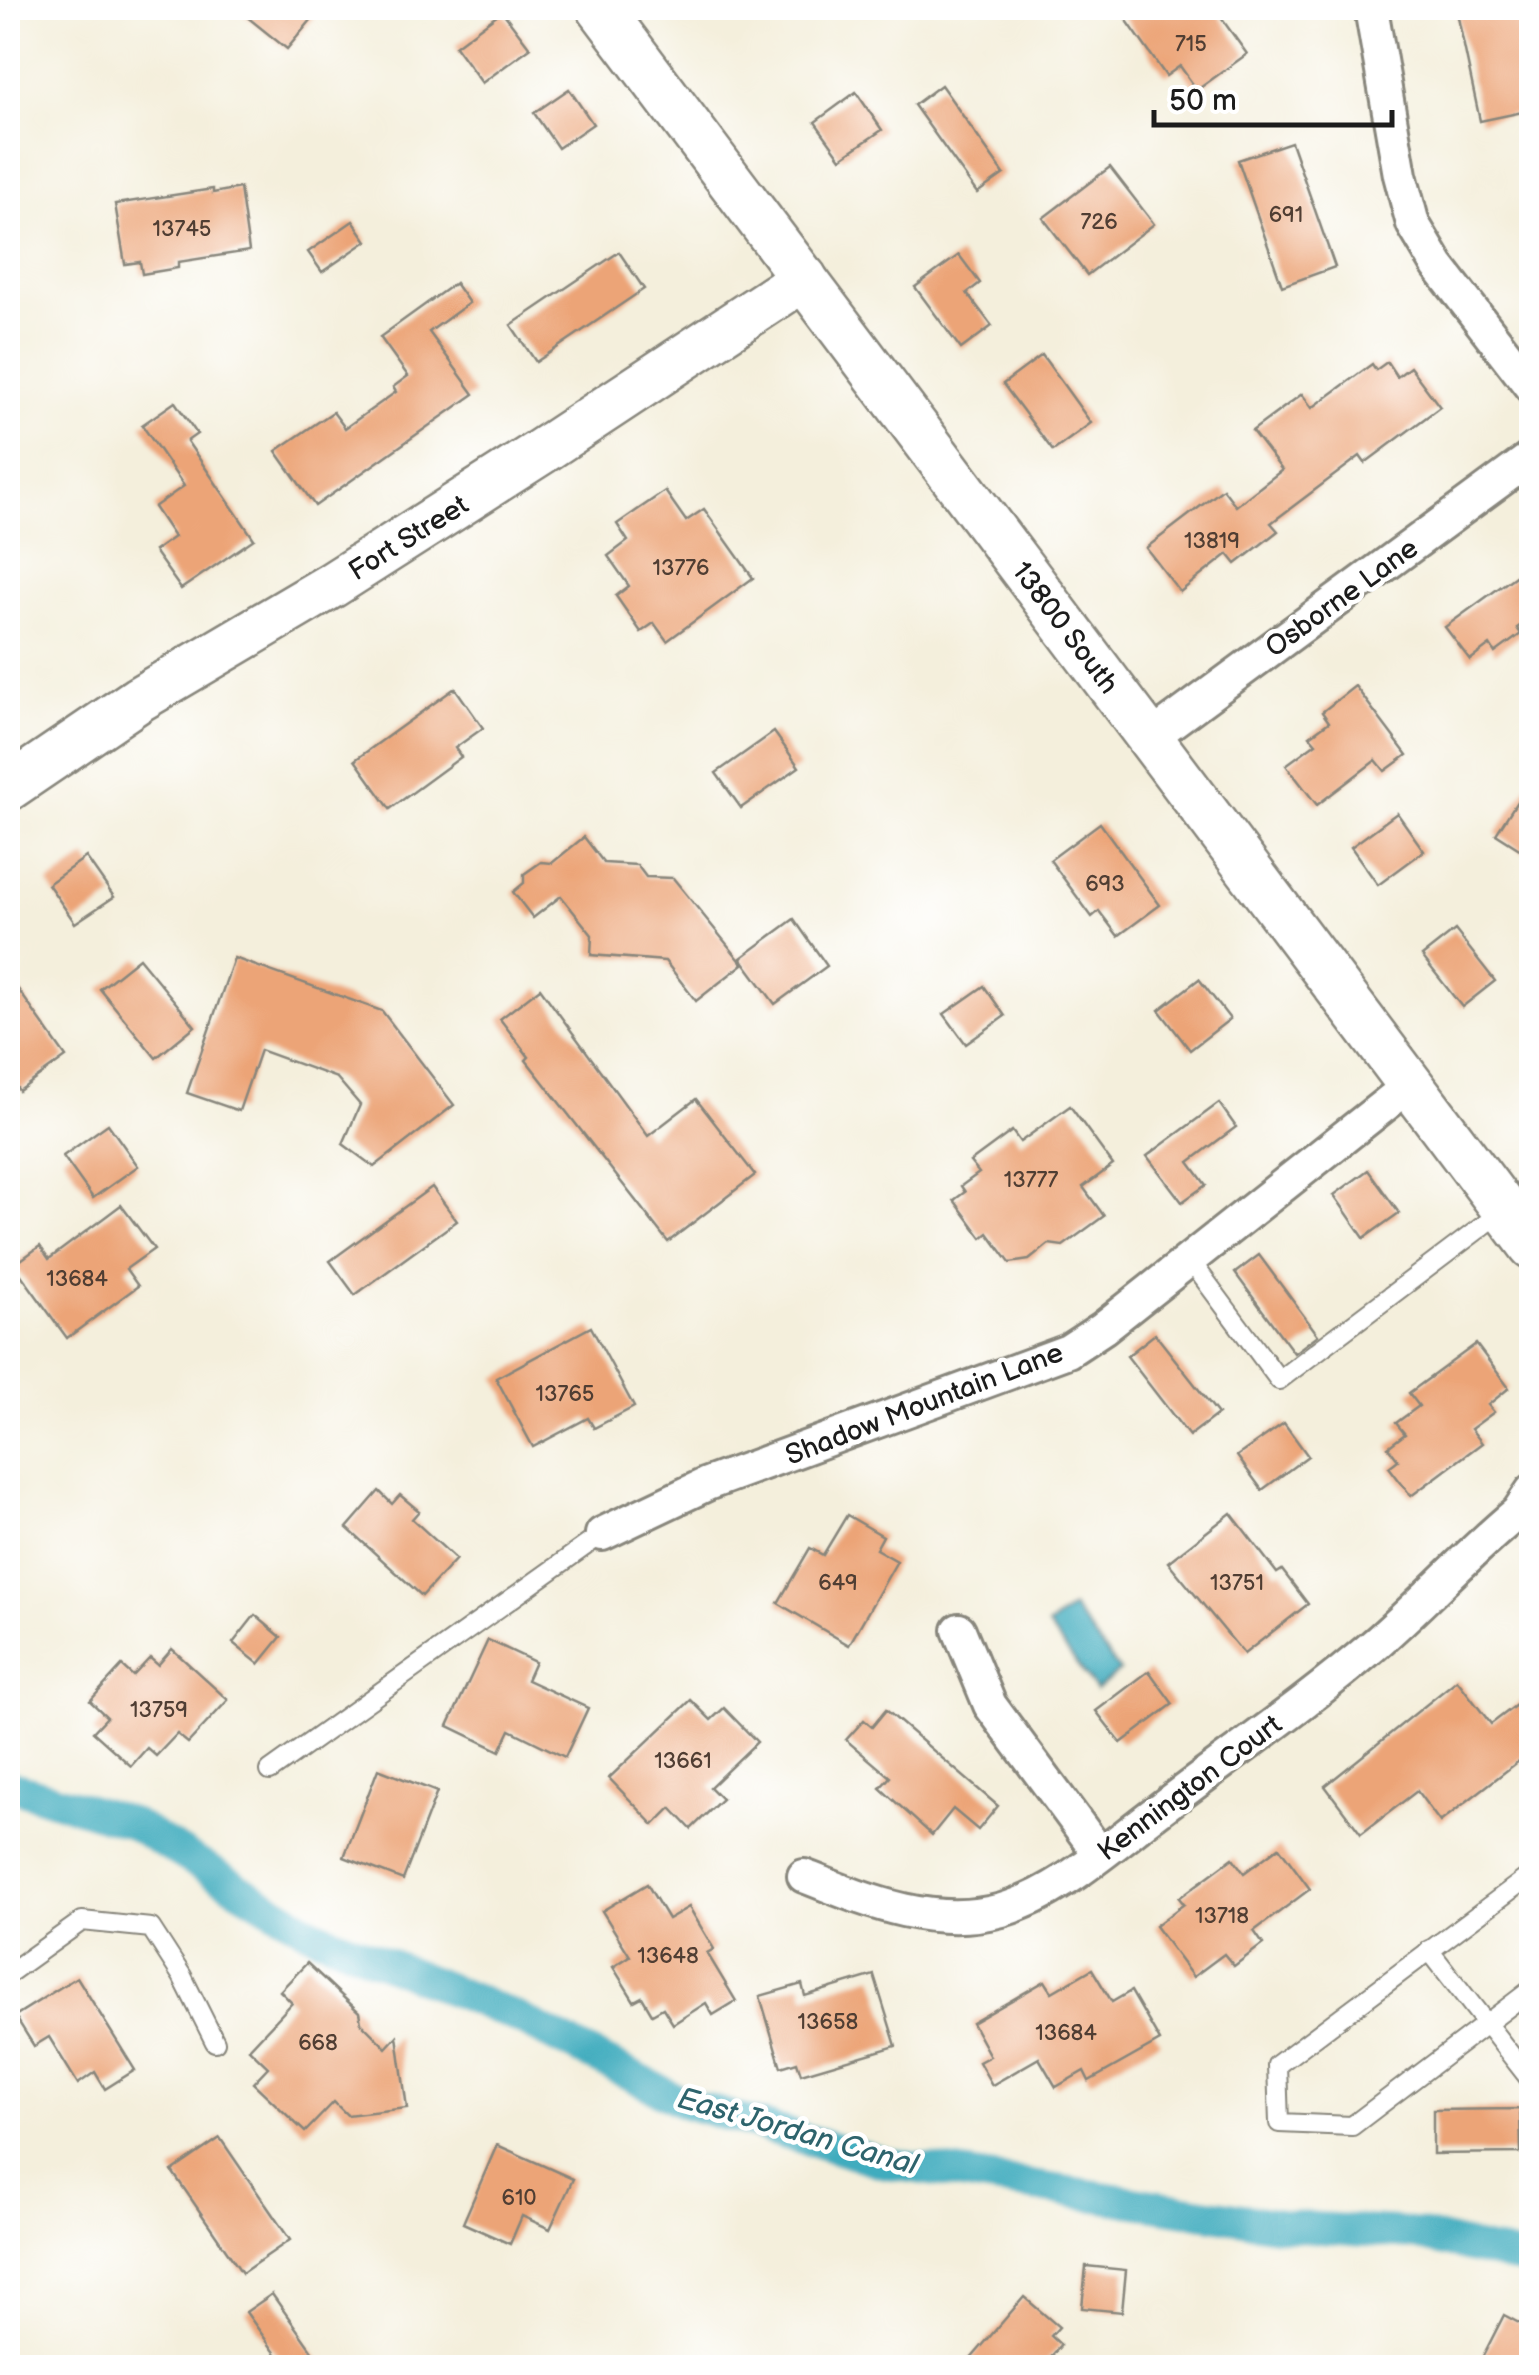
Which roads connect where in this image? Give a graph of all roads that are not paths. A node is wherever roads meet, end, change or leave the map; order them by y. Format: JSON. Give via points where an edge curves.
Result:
{"nodes":[{"id":1,"x":600,"y":8,"type":"edge"},
{"id":2,"x":1370,"y":8,"type":"edge"},
{"id":3,"x":804,"y":278,"type":"junction"},
{"id":4,"x":1532,"y":388,"type":"edge"},
{"id":5,"x":1532,"y":456,"type":"edge"},
{"id":6,"x":1150,"y":738,"type":"junction"},
{"id":7,"x":8,"y":788,"type":"edge"},
{"id":8,"x":1410,"y":1084,"type":"junction"},
{"id":9,"x":1521,"y":1226,"type":"edge"},
{"id":10,"x":1190,"y":1260,"type":"junction"},
{"id":11,"x":1527,"y":1504,"type":"edge"},
{"id":12,"x":602,"y":1534,"type":"joint"},
{"id":13,"x":959,"y":1630,"type":"dead end"},
{"id":14,"x":270,"y":1771,"type":"dead end"},
{"id":15,"x":1100,"y":1854,"type":"junction"},
{"id":16,"x":1532,"y":1874,"type":"edge"},
{"id":17,"x":804,"y":1876,"type":"dead end"},
{"id":18,"x":1429,"y":1950,"type":"junction"},
{"id":19,"x":8,"y":1974,"type":"edge"},
{"id":20,"x":1532,"y":1989,"type":"edge"},
{"id":21,"x":1485,"y":2024,"type":"junction"},
{"id":22,"x":215,"y":2042,"type":"dead end"},
{"id":23,"x":1532,"y":2082,"type":"edge"}],
"edges":[{"from":1,"to":3,"type":"main road","name":"13800 South"},
{"from":2,"to":4,"type":"street","via":[[1413,224]]},
{"from":3,"to":6,"type":"main road","name":"13800 South"},
{"from":3,"to":7,"type":"main road","name":"Fort Street","via":[[542,452],[139,699]]},
{"from":5,"to":6,"type":"street","name":"Osborne Lane"},
{"from":6,"to":8,"type":"main road","name":"13800 South"},
{"from":8,"to":9,"type":"main road","name":"13800 South"},
{"from":8,"to":10,"type":"street","name":"Shadow Mountain Lane"},
{"from":9,"to":10,"type":"lane","via":[[1280,1380]]},
{"from":10,"to":12,"type":"street","name":"Shadow Mountain Lane","via":[[1068,1351],[706,1484]]},
{"from":11,"to":15,"type":"street","name":"Kennington Court","via":[[1346,1668]]},
{"from":12,"to":14,"type":"lane"},
{"from":13,"to":15,"type":"street","via":[[990,1705]]},
{"from":15,"to":17,"type":"street","name":"Kennington Court","via":[[1036,1896],[968,1915],[894,1910]]},
{"from":16,"to":18,"type":"lane"},
{"from":18,"to":21,"type":"lane"},
{"from":18,"to":21,"type":"lane","via":[[1278,2066],[1280,2123],[1352,2126]]},
{"from":19,"to":22,"type":"lane","via":[[82,1921],[150,1928]]},
{"from":20,"to":21,"type":"lane"},
{"from":21,"to":23,"type":"lane"}]}
